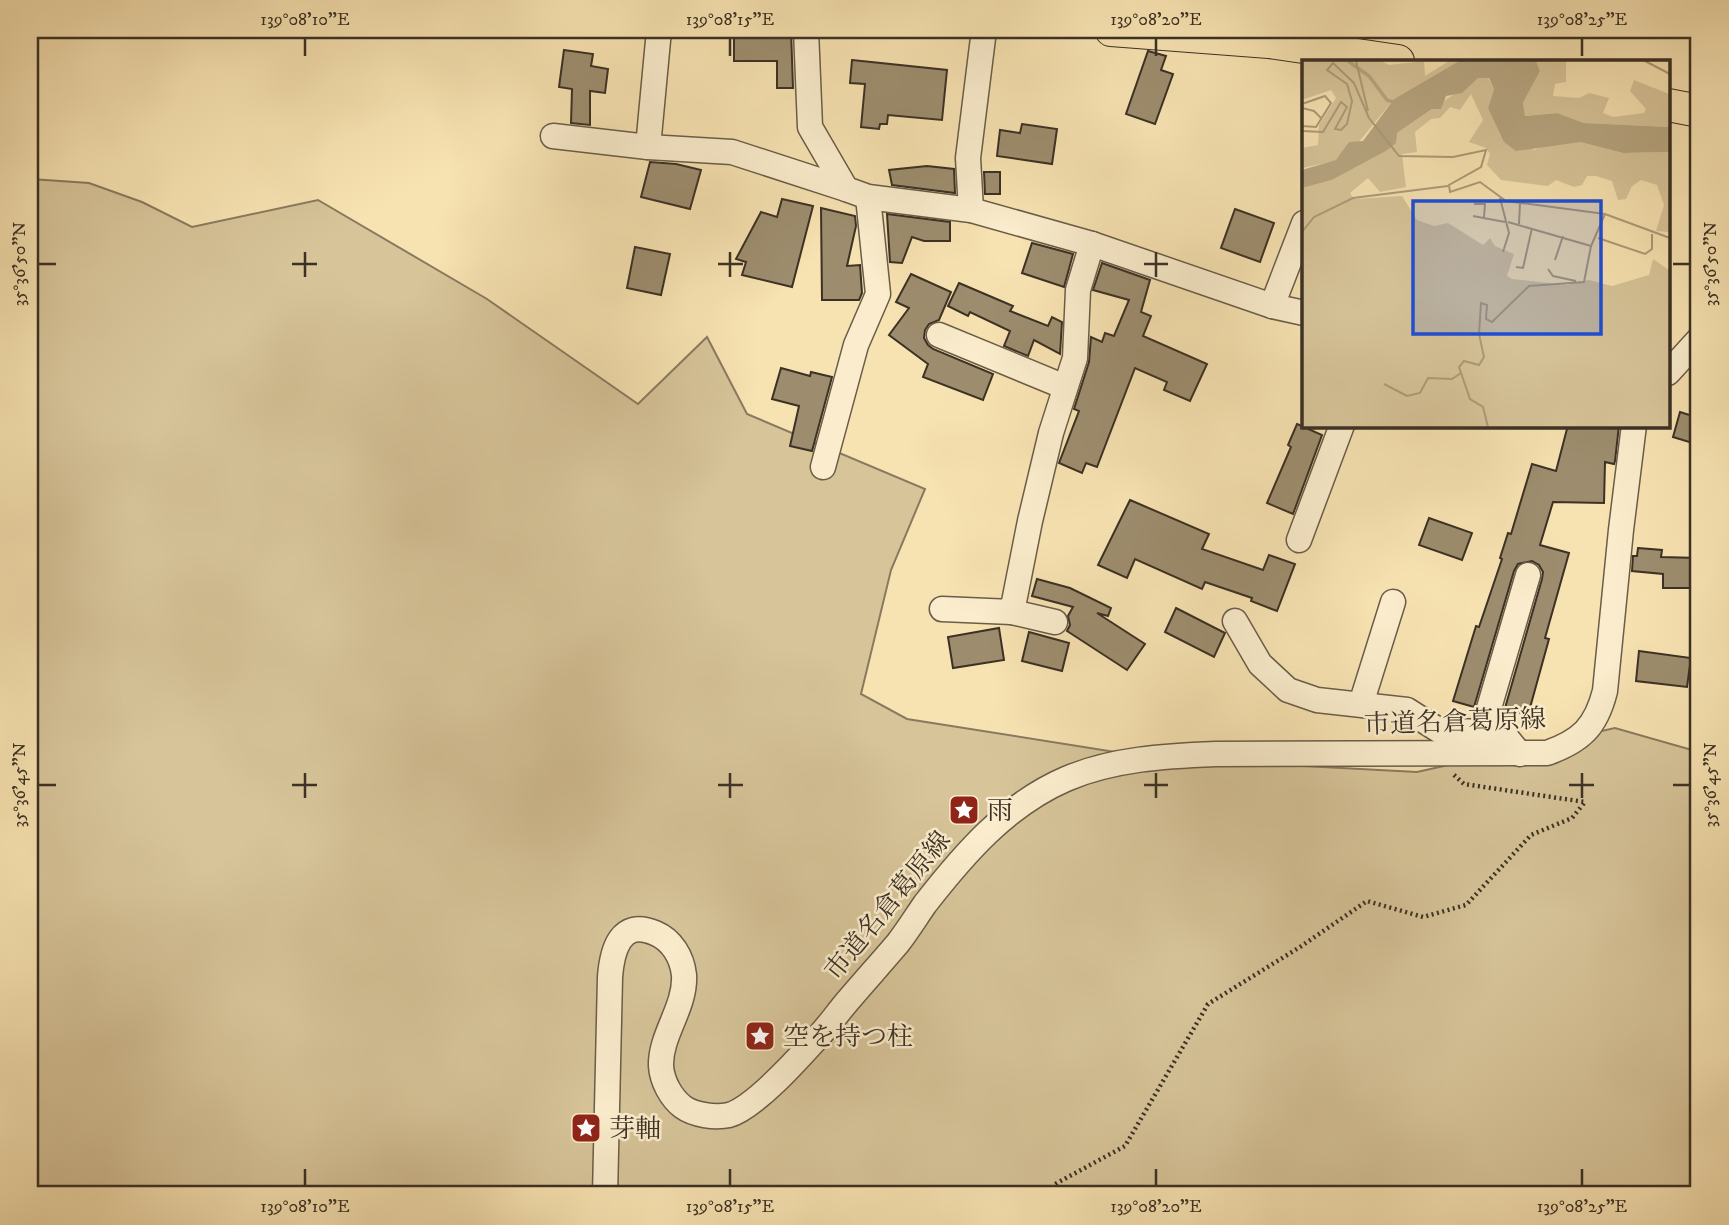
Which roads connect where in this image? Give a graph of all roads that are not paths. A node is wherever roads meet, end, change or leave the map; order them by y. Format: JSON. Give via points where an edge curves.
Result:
{"nodes":[{"id":1,"x":659,"y":30,"type":"edge"},
{"id":2,"x":806,"y":30,"type":"edge"},
{"id":3,"x":984,"y":30,"type":"edge"},
{"id":4,"x":1111,"y":30,"type":"edge"},
{"id":5,"x":1270,"y":36,"type":"edge"},
{"id":6,"x":1393,"y":60,"type":"edge"},
{"id":7,"x":1670,"y":105,"type":"edge"},
{"id":8,"x":1699,"y":111,"type":"edge"},
{"id":9,"x":553,"y":135,"type":"dead end"},
{"id":10,"x":649,"y":147,"type":"junction"},
{"id":11,"x":857,"y":193,"type":"junction"},
{"id":12,"x":971,"y":210,"type":"junction"},
{"id":13,"x":1302,"y":228,"type":"edge"},
{"id":14,"x":1092,"y":244,"type":"junction"},
{"id":15,"x":1272,"y":306,"type":"junction"},
{"id":16,"x":1302,"y":313,"type":"edge"},
{"id":17,"x":939,"y":335,"type":"dead end"},
{"id":18,"x":1699,"y":339,"type":"edge"},
{"id":19,"x":1670,"y":371,"type":"edge"},
{"id":20,"x":1065,"y":387,"type":"junction"},
{"id":21,"x":1341,"y":427,"type":"edge"},
{"id":22,"x":1634,"y":427,"type":"edge"},
{"id":23,"x":823,"y":467,"type":"dead end"},
{"id":24,"x":1299,"y":540,"type":"dead end"},
{"id":25,"x":1528,"y":575,"type":"dead end"},
{"id":26,"x":1393,"y":602,"type":"dead end"},
{"id":27,"x":942,"y":610,"type":"dead end"},
{"id":28,"x":1012,"y":612,"type":"junction"},
{"id":29,"x":1235,"y":621,"type":"dead end"},
{"id":30,"x":1055,"y":622,"type":"dead end"},
{"id":31,"x":1361,"y":704,"type":"junction"},
{"id":32,"x":1482,"y":732,"type":"junction"},
{"id":33,"x":1520,"y":754,"type":"junction"},
{"id":34,"x":605,"y":1195,"type":"edge"}],
"edges":[{"from":1,"to":10,"type":"street"},
{"from":2,"to":11,"type":"street","via":[[810,127]]},
{"from":3,"to":12,"type":"street","via":[[968,158]]},
{"from":4,"to":5,"type":"main road"},
{"from":5,"to":6,"type":"main road"},
{"from":7,"to":8,"type":"main road"},
{"from":9,"to":10,"type":"street"},
{"from":10,"to":11,"type":"street","via":[[732,152]]},
{"from":11,"to":12,"type":"street"},
{"from":11,"to":23,"type":"street","via":[[878,293],[856,345]]},
{"from":12,"to":14,"type":"street"},
{"from":13,"to":15,"type":"street"},
{"from":14,"to":15,"type":"street"},
{"from":14,"to":20,"type":"street","via":[[1078,290],[1075,358]]},
{"from":15,"to":16,"type":"street"},
{"from":17,"to":20,"type":"street"},
{"from":18,"to":19,"type":"street"},
{"from":20,"to":28,"type":"street"},
{"from":21,"to":24,"type":"street"},
{"from":22,"to":33,"type":"street","name":"市道名倉葛原線","via":[[1601,708],[1585,733],[1568,745],[1547,753]]},
{"from":25,"to":32,"type":"street"},
{"from":26,"to":31,"type":"street"},
{"from":27,"to":28,"type":"street"},
{"from":28,"to":30,"type":"street"},
{"from":29,"to":31,"type":"street","via":[[1260,664],[1288,690]]},
{"from":31,"to":32,"type":"street","via":[[1407,710],[1440,731]]},
{"from":32,"to":33,"type":"street","via":[[1502,732]]},
{"from":33,"to":34,"type":"street","name":"市道名倉葛原線","via":[[1169,756],[1092,770],[1042,790],[1020,803],[962,858],[816,1039],[743,1109],[727,1115],[695,1113],[681,1106],[664,1082],[662,1054],[683,992],[681,960],[663,937],[649,931],[627,933],[612,953]]}]}
